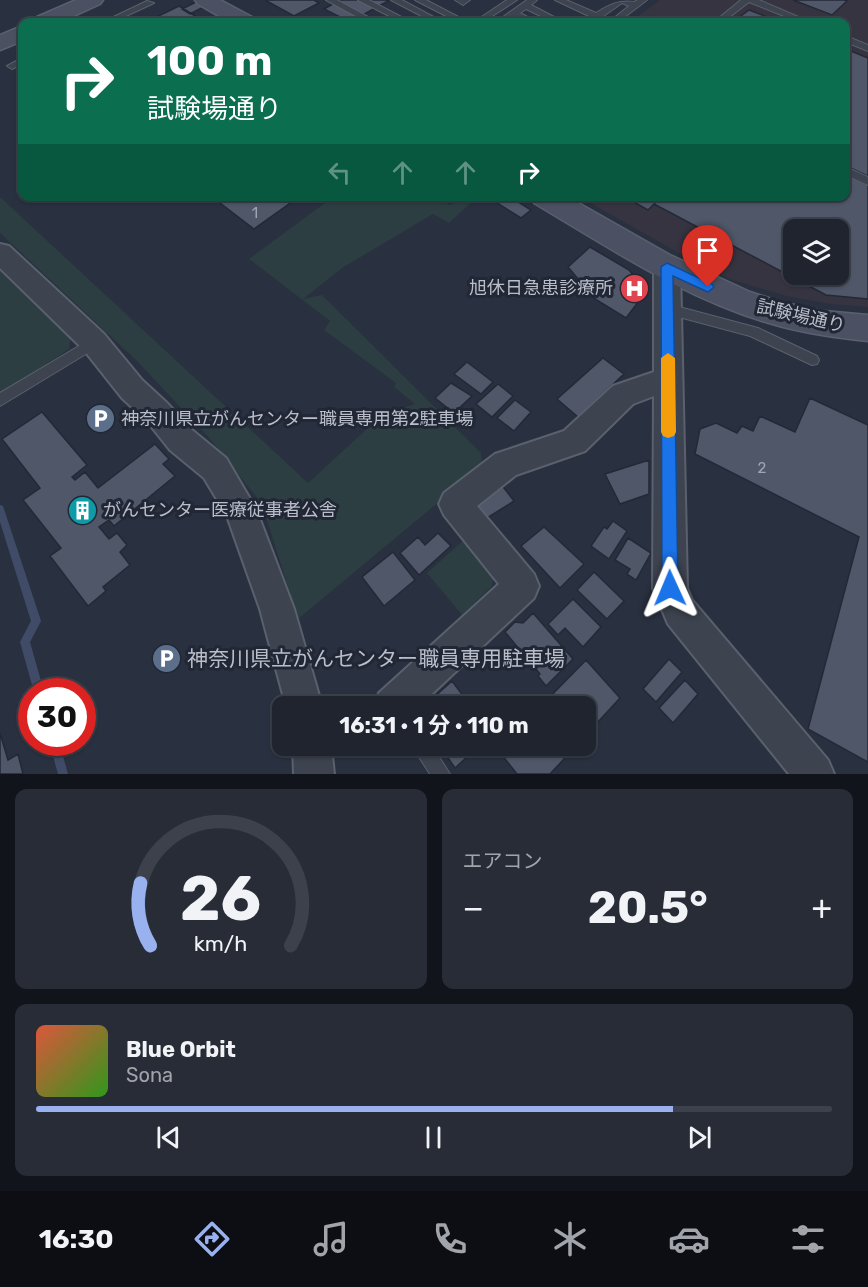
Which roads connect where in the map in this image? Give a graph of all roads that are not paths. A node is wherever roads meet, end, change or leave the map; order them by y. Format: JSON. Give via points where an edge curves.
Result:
{"nodes":[{"id":1,"x":93,"y":0,"type":"edge"},
{"id":2,"x":205,"y":0,"type":"edge"},
{"id":3,"x":330,"y":0,"type":"edge"},
{"id":4,"x":362,"y":0,"type":"edge"},
{"id":5,"x":397,"y":0,"type":"edge"},
{"id":6,"x":419,"y":0,"type":"edge"},
{"id":7,"x":459,"y":0,"type":"edge"},
{"id":8,"x":466,"y":0,"type":"edge"},
{"id":9,"x":513,"y":0,"type":"edge"},
{"id":10,"x":559,"y":0,"type":"edge"},
{"id":11,"x":621,"y":0,"type":"edge"},
{"id":12,"x":746,"y":0,"type":"edge"},
{"id":13,"x":752,"y":0,"type":"edge"},
{"id":14,"x":150,"y":3,"type":"dead end"},
{"id":15,"x":529,"y":3,"type":"edge"},
{"id":16,"x":639,"y":3,"type":"edge"},
{"id":17,"x":549,"y":6,"type":"dead end"},
{"id":18,"x":540,"y":12,"type":"junction"},
{"id":19,"x":513,"y":13,"type":"junction"},
{"id":20,"x":54,"y":18,"type":"edge"},
{"id":21,"x":116,"y":18,"type":"edge"},
{"id":22,"x":237,"y":18,"type":"edge"},
{"id":23,"x":365,"y":18,"type":"edge"},
{"id":24,"x":398,"y":18,"type":"edge"},
{"id":25,"x":431,"y":18,"type":"edge"},
{"id":26,"x":456,"y":18,"type":"edge"},
{"id":27,"x":484,"y":18,"type":"edge"},
{"id":28,"x":506,"y":18,"type":"edge"},
{"id":29,"x":524,"y":18,"type":"edge"},
{"id":30,"x":552,"y":18,"type":"dead end"},
{"id":31,"x":590,"y":18,"type":"edge"},
{"id":32,"x":597,"y":18,"type":"edge"},
{"id":33,"x":618,"y":18,"type":"edge"},
{"id":34,"x":723,"y":18,"type":"edge"},
{"id":35,"x":796,"y":18,"type":"edge"},
{"id":36,"x":18,"y":35,"type":"edge"},
{"id":37,"x":850,"y":41,"type":"edge"},
{"id":38,"x":0,"y":43,"type":"edge"},
{"id":39,"x":868,"y":48,"type":"edge"},
{"id":40,"x":18,"y":63,"type":"edge"},
{"id":41,"x":12,"y":66,"type":"dead end"},
{"id":42,"x":850,"y":173,"type":"edge"},
{"id":43,"x":868,"y":181,"type":"edge"},
{"id":44,"x":553,"y":201,"type":"edge"},
{"id":45,"x":0,"y":253,"type":"edge"},
{"id":46,"x":667,"y":267,"type":"junction"},
{"id":47,"x":668,"y":309,"type":"junction"},
{"id":48,"x":868,"y":328,"type":"edge"},
{"id":49,"x":94,"y":342,"type":"junction"},
{"id":50,"x":812,"y":360,"type":"dead end"},
{"id":51,"x":668,"y":379,"type":"junction"},
{"id":52,"x":0,"y":400,"type":"edge"},
{"id":53,"x":301,"y":696,"type":"edge"},
{"id":54,"x":403,"y":696,"type":"edge"},
{"id":55,"x":313,"y":756,"type":"edge"},
{"id":56,"x":428,"y":756,"type":"edge"},
{"id":57,"x":314,"y":774,"type":"edge"},
{"id":58,"x":441,"y":774,"type":"edge"},
{"id":59,"x":814,"y":774,"type":"edge"}],
"edges":[{"from":1,"to":20,"type":"street"},
{"from":2,"to":22,"type":"street"},
{"from":3,"to":23,"type":"lane"},
{"from":4,"to":24,"type":"lane"},
{"from":5,"to":25,"type":"lane"},
{"from":6,"to":26,"type":"lane"},
{"from":7,"to":8,"type":"lane"},
{"from":9,"to":27,"type":"lane"},
{"from":10,"to":31,"type":"lane"},
{"from":11,"to":16,"type":"lane"},
{"from":11,"to":32,"type":"lane"},
{"from":12,"to":34,"type":"lane"},
{"from":13,"to":35,"type":"lane"},
{"from":14,"to":21,"type":"lane"},
{"from":15,"to":18,"type":"lane"},
{"from":15,"to":19,"type":"lane"},
{"from":16,"to":33,"type":"lane"},
{"from":17,"to":18,"type":"lane"},
{"from":18,"to":30,"type":"lane"},
{"from":19,"to":28,"type":"lane"},
{"from":19,"to":29,"type":"lane"},
{"from":36,"to":38,"type":"street"},
{"from":37,"to":39,"type":"lane"},
{"from":40,"to":41,"type":"lane"},
{"from":42,"to":43,"type":"lane"},
{"from":44,"to":46,"type":"street","name":"試験場通り"},
{"from":45,"to":49,"type":"street"},
{"from":46,"to":47,"type":"street"},
{"from":46,"to":48,"type":"street","name":"試験場通り","via":[[766,310],[812,322]]},
{"from":47,"to":50,"type":"lane","via":[[753,332]]},
{"from":47,"to":51,"type":"street"},
{"from":49,"to":52,"type":"lane"},
{"from":49,"to":53,"type":"street","via":[[132,389],[181,440],[215,468],[240,509],[277,609]]},
{"from":51,"to":54,"type":"street","via":[[623,395],[574,441],[506,464],[455,504],[522,586]]},
{"from":51,"to":59,"type":"street","via":[[670,588],[680,612]]},
{"from":55,"to":57,"type":"street"},
{"from":56,"to":58,"type":"lane"}]}
